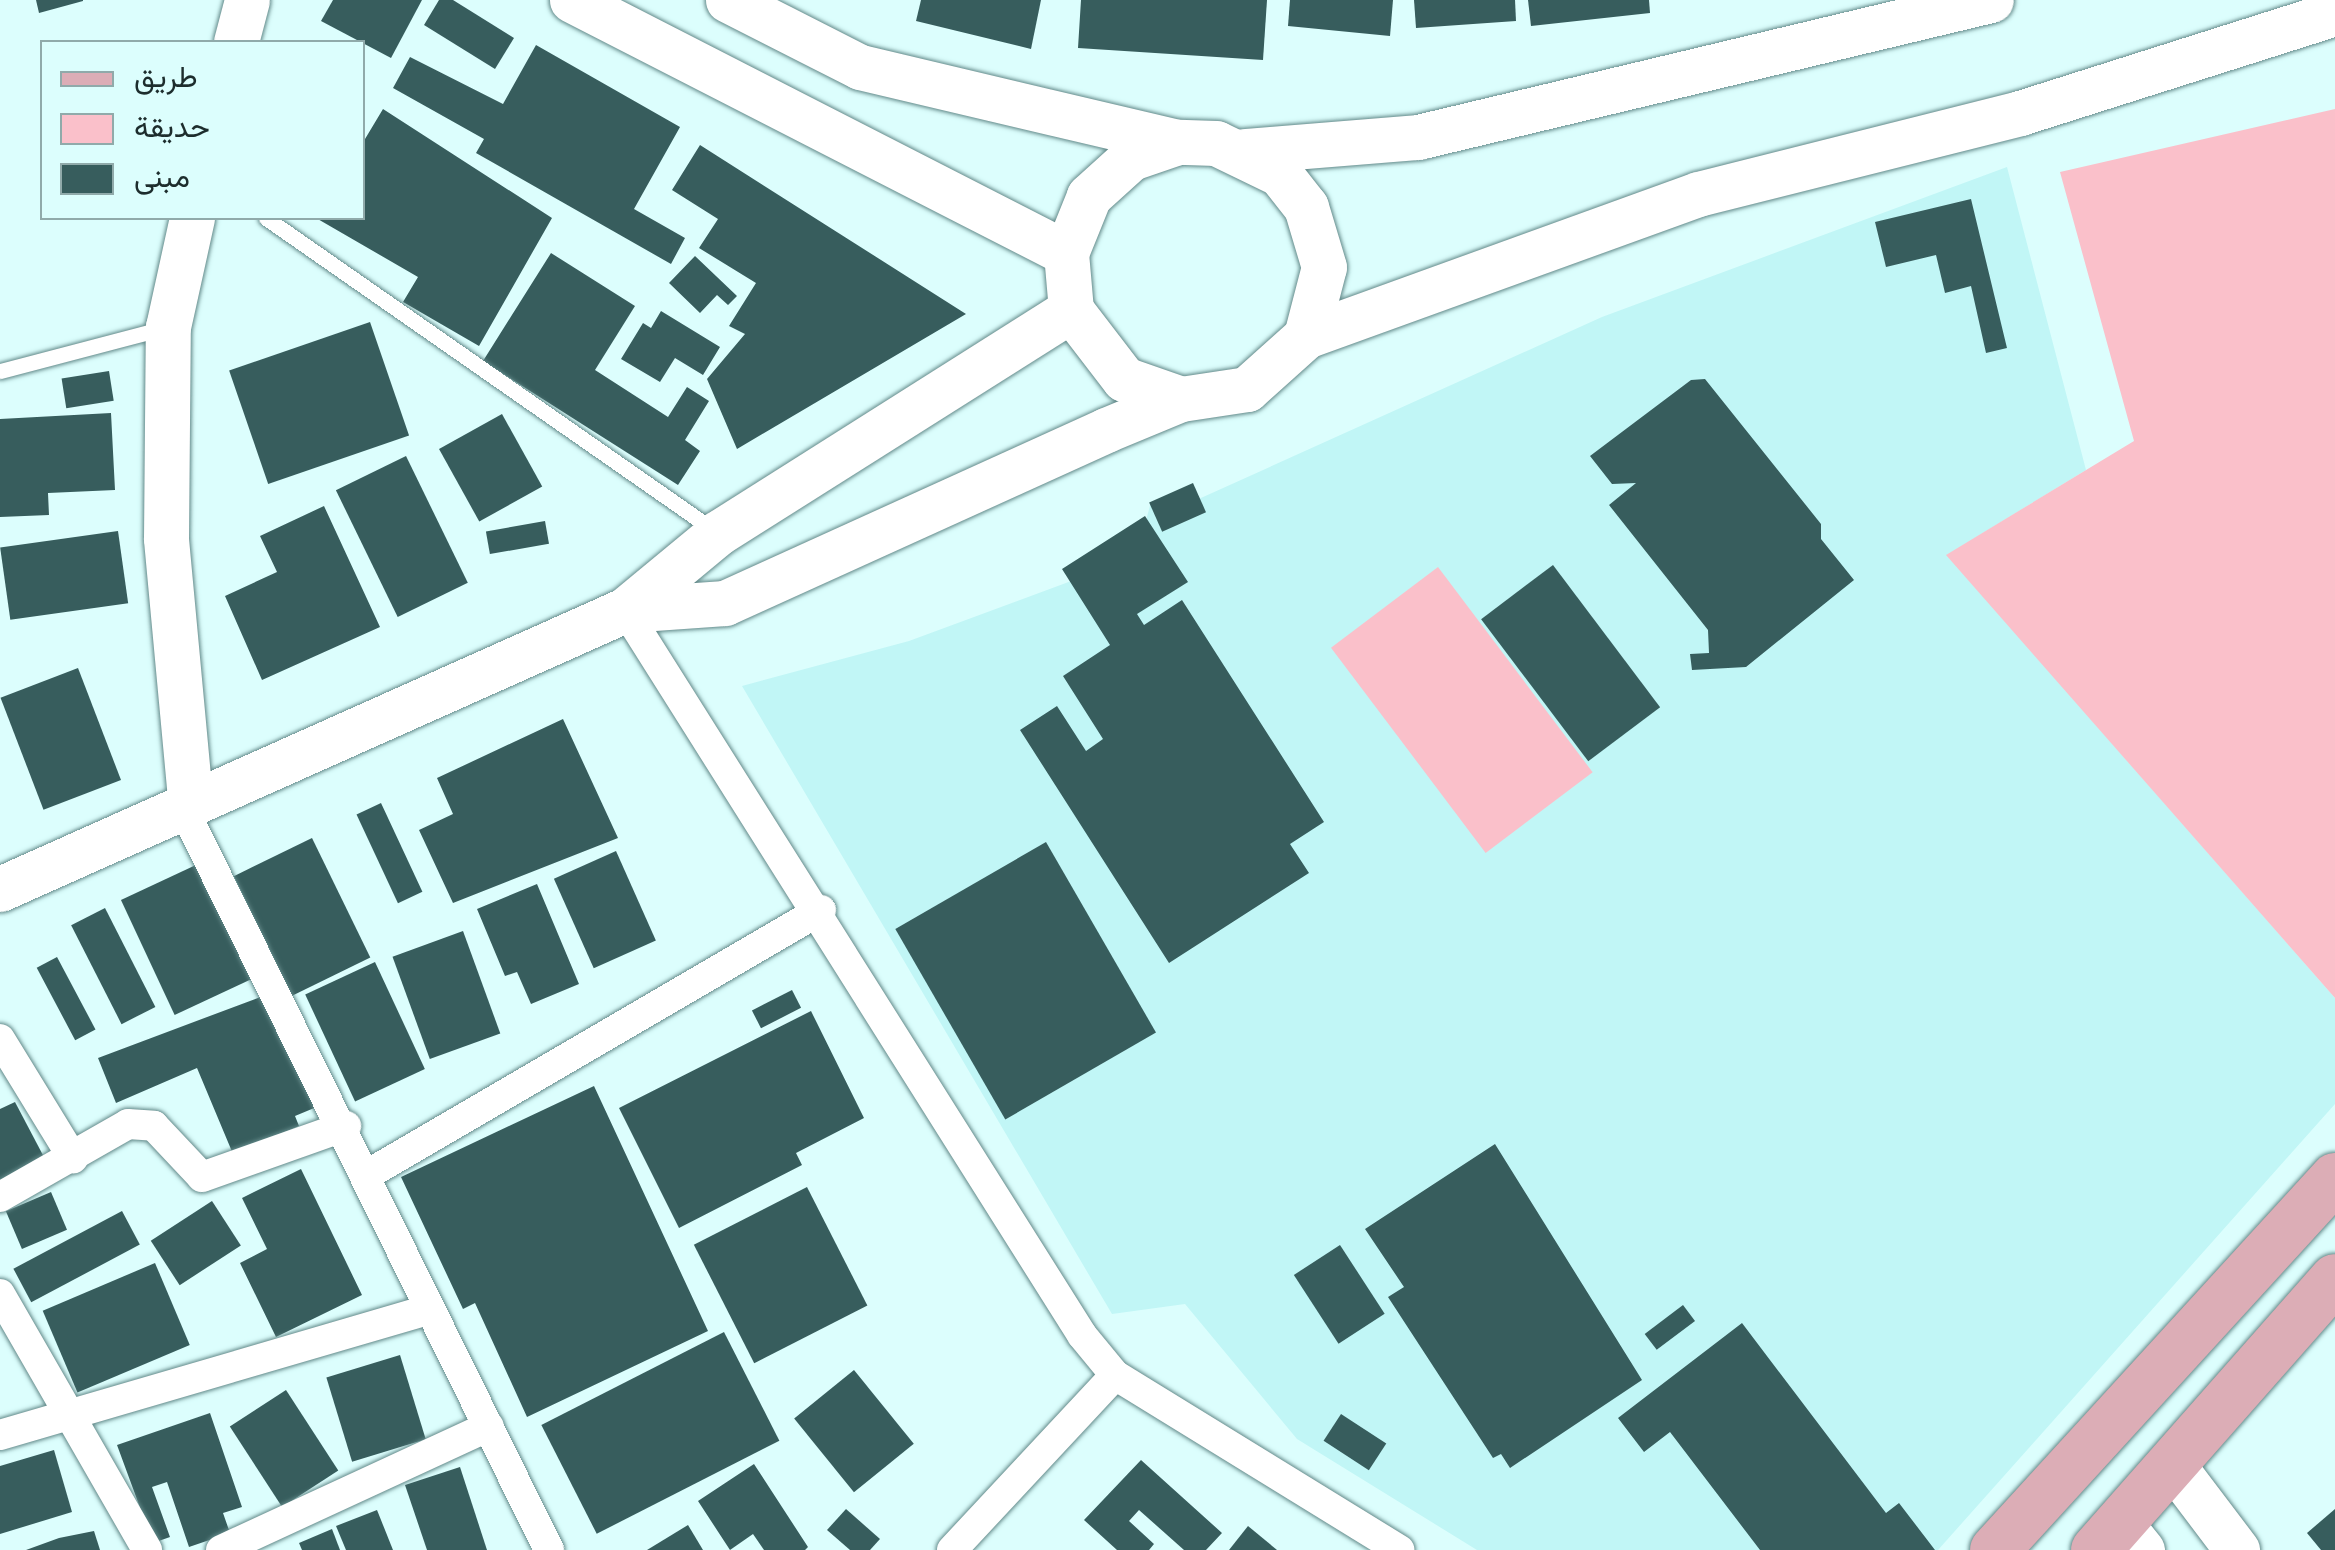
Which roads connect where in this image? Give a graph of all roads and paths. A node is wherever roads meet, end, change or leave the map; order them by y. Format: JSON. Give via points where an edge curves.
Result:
{"nodes":[{"id":1,"x":247,"y":0,"type":"edge"},
{"id":2,"x":572,"y":0,"type":"edge"},
{"id":3,"x":728,"y":0,"type":"edge"},
{"id":4,"x":1991,"y":0,"type":"edge"},
{"id":5,"x":2335,"y":14,"type":"edge"},
{"id":6,"x":237,"y":40,"type":"edge"},
{"id":7,"x":1178,"y":142,"type":"junction"},
{"id":8,"x":1244,"y":151,"type":"junction"},
{"id":9,"x":192,"y":220,"type":"edge"},
{"id":10,"x":269,"y":220,"type":"edge"},
{"id":11,"x":1066,"y":253,"type":"junction"},
{"id":12,"x":1072,"y":310,"type":"junction"},
{"id":13,"x":168,"y":326,"type":"junction"},
{"id":14,"x":1306,"y":336,"type":"junction"},
{"id":15,"x":0,"y":370,"type":"edge"},
{"id":16,"x":1181,"y":399,"type":"junction"},
{"id":17,"x":718,"y":533,"type":"junction"},
{"id":18,"x":625,"y":610,"type":"junction"},
{"id":19,"x":185,"y":800,"type":"junction"},
{"id":20,"x":0,"y":888,"type":"edge"},
{"id":21,"x":820,"y":910,"type":"junction"},
{"id":22,"x":0,"y":1039,"type":"edge"},
{"id":23,"x":346,"y":1126,"type":"junction"},
{"id":24,"x":74,"y":1158,"type":"junction"},
{"id":25,"x":365,"y":1176,"type":"junction"},
{"id":26,"x":2335,"y":1178,"type":"edge"},
{"id":27,"x":0,"y":1196,"type":"edge"},
{"id":28,"x":2335,"y":1279,"type":"edge"},
{"id":29,"x":0,"y":1294,"type":"edge"},
{"id":30,"x":430,"y":1310,"type":"junction"},
{"id":31,"x":1115,"y":1374,"type":"junction"},
{"id":32,"x":74,"y":1414,"type":"junction"},
{"id":33,"x":488,"y":1426,"type":"junction"},
{"id":34,"x":0,"y":1435,"type":"edge"},
{"id":35,"x":2172,"y":1464,"type":"junction"},
{"id":36,"x":2119,"y":1541,"type":"edge"},
{"id":37,"x":148,"y":1550,"type":"edge"},
{"id":38,"x":221,"y":1550,"type":"edge"},
{"id":39,"x":549,"y":1550,"type":"edge"},
{"id":40,"x":952,"y":1550,"type":"edge"},
{"id":41,"x":1398,"y":1550,"type":"edge"},
{"id":42,"x":1995,"y":1550,"type":"edge"},
{"id":43,"x":2237,"y":1550,"type":"edge"}],
"edges":[{"from":1,"to":6,"type":"main road"},
{"from":2,"to":11,"type":"main road"},
{"from":3,"to":7,"type":"main road","via":[[860,67]]},
{"from":4,"to":8,"type":"main road","via":[[1418,137]]},
{"from":5,"to":14,"type":"main road","via":[[2020,113],[1698,194]]},
{"from":7,"to":8,"type":"main road"},
{"from":7,"to":11,"type":"main road","via":[[1131,158],[1089,196]]},
{"from":8,"to":14,"type":"main road","via":[[1280,174],[1306,207],[1324,267]]},
{"from":9,"to":13,"type":"main road"},
{"from":10,"to":17,"type":"lane"},
{"from":11,"to":12,"type":"main road"},
{"from":12,"to":16,"type":"main road","via":[[1124,380]]},
{"from":12,"to":17,"type":"main road"},
{"from":13,"to":15,"type":"lane"},
{"from":13,"to":19,"type":"main road","via":[[166,538]]},
{"from":14,"to":16,"type":"main road","via":[[1247,390]]},
{"from":16,"to":18,"type":"main road","via":[[725,603]]},
{"from":17,"to":18,"type":"main road"},
{"from":18,"to":19,"type":"main road"},
{"from":18,"to":21,"type":"street"},
{"from":19,"to":20,"type":"main road"},
{"from":19,"to":23,"type":"street"},
{"from":21,"to":25,"type":"street"},
{"from":21,"to":31,"type":"street","via":[[1082,1335]]},
{"from":22,"to":24,"type":"street"},
{"from":23,"to":24,"type":"street","via":[[216,1176],[188,1168],[142,1122]]},
{"from":23,"to":25,"type":"street"},
{"from":24,"to":27,"type":"street"},
{"from":25,"to":30,"type":"street"},
{"from":26,"to":42,"type":"main road"},
{"from":28,"to":35,"type":"main road"},
{"from":29,"to":32,"type":"street"},
{"from":30,"to":32,"type":"street"},
{"from":30,"to":33,"type":"street"},
{"from":31,"to":40,"type":"street"},
{"from":31,"to":41,"type":"street"},
{"from":32,"to":34,"type":"street"},
{"from":32,"to":37,"type":"street"},
{"from":33,"to":38,"type":"street"},
{"from":33,"to":39,"type":"street"},
{"from":35,"to":36,"type":"main road"},
{"from":35,"to":43,"type":"main road"}]}
